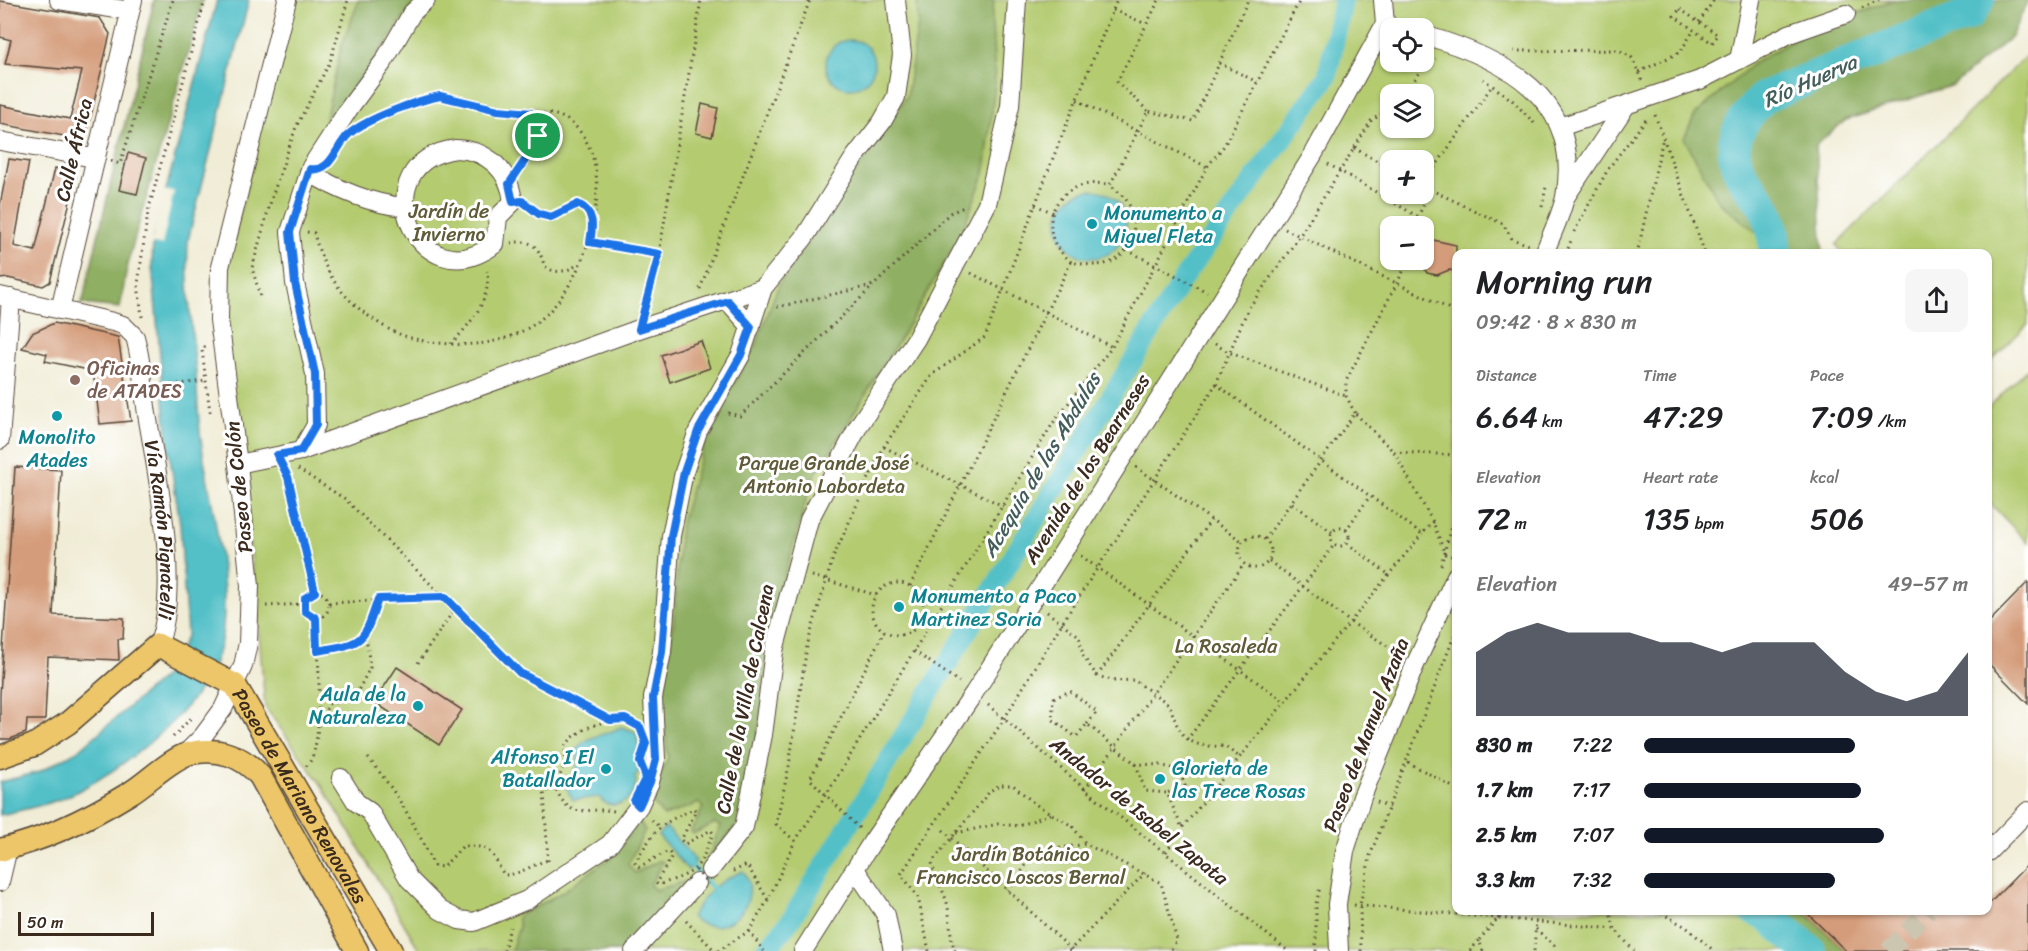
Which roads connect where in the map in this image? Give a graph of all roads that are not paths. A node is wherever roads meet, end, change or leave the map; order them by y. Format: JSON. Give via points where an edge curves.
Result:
{"nodes":[{"id":1,"x":59,"y":0,"type":"edge"},
{"id":2,"x":287,"y":0,"type":"edge"},
{"id":3,"x":426,"y":0,"type":"edge"},
{"id":4,"x":896,"y":0,"type":"edge"},
{"id":5,"x":1017,"y":0,"type":"edge"},
{"id":6,"x":1383,"y":0,"type":"edge"},
{"id":7,"x":1751,"y":0,"type":"edge"},
{"id":8,"x":132,"y":6,"type":"edge"},
{"id":9,"x":1846,"y":14,"type":"dead end"},
{"id":10,"x":1390,"y":18,"type":"edge"},
{"id":11,"x":1434,"y":38,"type":"edge"},
{"id":12,"x":1380,"y":47,"type":"edge"},
{"id":13,"x":1739,"y":60,"type":"junction"},
{"id":14,"x":1625,"y":107,"type":"junction"},
{"id":15,"x":1560,"y":127,"type":"junction"},
{"id":16,"x":0,"y":141,"type":"edge"},
{"id":17,"x":94,"y":158,"type":"junction"},
{"id":18,"x":309,"y":172,"type":"junction"},
{"id":19,"x":1565,"y":198,"type":"junction"},
{"id":20,"x":404,"y":207,"type":"junction"},
{"id":21,"x":1536,"y":249,"type":"edge"},
{"id":22,"x":763,"y":288,"type":"junction"},
{"id":23,"x":5,"y":297,"type":"edge"},
{"id":24,"x":728,"y":301,"type":"junction"},
{"id":25,"x":60,"y":310,"type":"junction"},
{"id":26,"x":754,"y":319,"type":"junction"},
{"id":27,"x":1,"y":409,"type":"edge"},
{"id":28,"x":0,"y":440,"type":"edge"},
{"id":29,"x":301,"y":451,"type":"junction"},
{"id":30,"x":238,"y":464,"type":"junction"},
{"id":31,"x":1452,"y":585,"type":"edge"},
{"id":32,"x":165,"y":648,"type":"junction"},
{"id":33,"x":228,"y":680,"type":"junction"},
{"id":34,"x":178,"y":747,"type":"junction"},
{"id":35,"x":0,"y":757,"type":"edge"},
{"id":36,"x":341,"y":778,"type":"dead end"},
{"id":37,"x":2028,"y":811,"type":"edge"},
{"id":38,"x":1992,"y":848,"type":"edge"},
{"id":39,"x":4,"y":849,"type":"edge"},
{"id":40,"x":855,"y":869,"type":"junction"},
{"id":41,"x":0,"y":882,"type":"edge"},
{"id":42,"x":357,"y":951,"type":"edge"},
{"id":43,"x":391,"y":951,"type":"edge"},
{"id":44,"x":634,"y":951,"type":"edge"},
{"id":45,"x":803,"y":951,"type":"edge"},
{"id":46,"x":893,"y":951,"type":"edge"},
{"id":47,"x":1339,"y":951,"type":"edge"}],
"edges":[{"from":1,"to":8,"type":"street"},
{"from":2,"to":30,"type":"street","name":"Paseo de Colón","via":[[220,267],[219,320]]},
{"from":3,"to":18,"type":"street","via":[[412,13]]},
{"from":4,"to":22,"type":"street","via":[[902,55],[896,97],[804,238]]},
{"from":5,"to":44,"type":"street","name":"Calle de la Villa de Calcena","via":[[1010,106],[987,204],[916,339],[859,425],[809,520],[774,651],[763,735],[744,827]]},
{"from":6,"to":10,"type":"street","name":"Avenida de los Bearneses"},
{"from":7,"to":13,"type":"street"},
{"from":8,"to":17,"type":"street","name":"Calle África"},
{"from":9,"to":13,"type":"street","via":[[1789,34]]},
{"from":11,"to":15,"type":"street","via":[[1475,52],[1516,74],[1550,108]]},
{"from":12,"to":40,"type":"street","name":"Avenida de los Bearneses","via":[[974,693]]},
{"from":13,"to":14,"type":"street","via":[[1700,80]]},
{"from":14,"to":15,"type":"street"},
{"from":14,"to":19,"type":"street"},
{"from":15,"to":19,"type":"street","via":[[1567,170]]},
{"from":16,"to":17,"type":"street"},
{"from":17,"to":25,"type":"street","name":"Calle África"},
{"from":18,"to":20,"type":"street","via":[[326,183],[386,205]]},
{"from":18,"to":29,"type":"street","via":[[290,232],[295,283],[315,374],[316,425]]},
{"from":19,"to":21,"type":"street"},
{"from":20,"to":20,"type":"street","via":[[406,188],[415,171],[429,158],[447,151],[466,150],[484,156],[514,177],[517,202],[498,217],[492,253],[458,258],[429,249],[414,235]]},
{"from":22,"to":24,"type":"street"},
{"from":22,"to":26,"type":"street"},
{"from":23,"to":25,"type":"street","name":"Vía Ramón Pignatelli"},
{"from":23,"to":27,"type":"street"},
{"from":24,"to":26,"type":"street"},
{"from":24,"to":29,"type":"street","via":[[639,329]]},
{"from":25,"to":32,"type":"street","name":"Vía Ramón Pignatelli","via":[[123,325],[135,337],[160,493],[165,547]]},
{"from":26,"to":36,"type":"street","via":[[741,355],[698,431],[684,472],[671,536],[662,652],[653,698],[656,759],[639,806],[610,844],[527,900],[474,922],[459,920],[440,910],[409,879],[369,812],[356,802]]},
{"from":27,"to":28,"type":"street"},
{"from":29,"to":30,"type":"street"},
{"from":30,"to":33,"type":"street","name":"Paseo de Colón","via":[[250,622],[243,666]]},
{"from":31,"to":47,"type":"street","name":"Paseo de Manuel Azaña","via":[[1415,665],[1362,797],[1345,851],[1337,904]]},
{"from":32,"to":33,"type":"main road","name":"Paseo de Mariano Renovales"},
{"from":32,"to":35,"type":"main road","name":"Vía Ramón Pignatelli","via":[[58,730],[34,745]]},
{"from":33,"to":34,"type":"street","name":"Paseo de Colón","via":[[211,726]]},
{"from":33,"to":43,"type":"main road","name":"Paseo de Mariano Renovales"},
{"from":34,"to":39,"type":"main road","name":"Paseo de Colón","via":[[131,792],[105,808]]},
{"from":34,"to":42,"type":"main road","name":"Paseo de Mariano Renovales","via":[[224,753],[244,760],[260,776]]},
{"from":37,"to":38,"type":"street"},
{"from":39,"to":41,"type":"street"},
{"from":40,"to":45,"type":"street","name":"Avenida de los Bearneses"},
{"from":40,"to":46,"type":"street","via":[[886,915]]}]}
